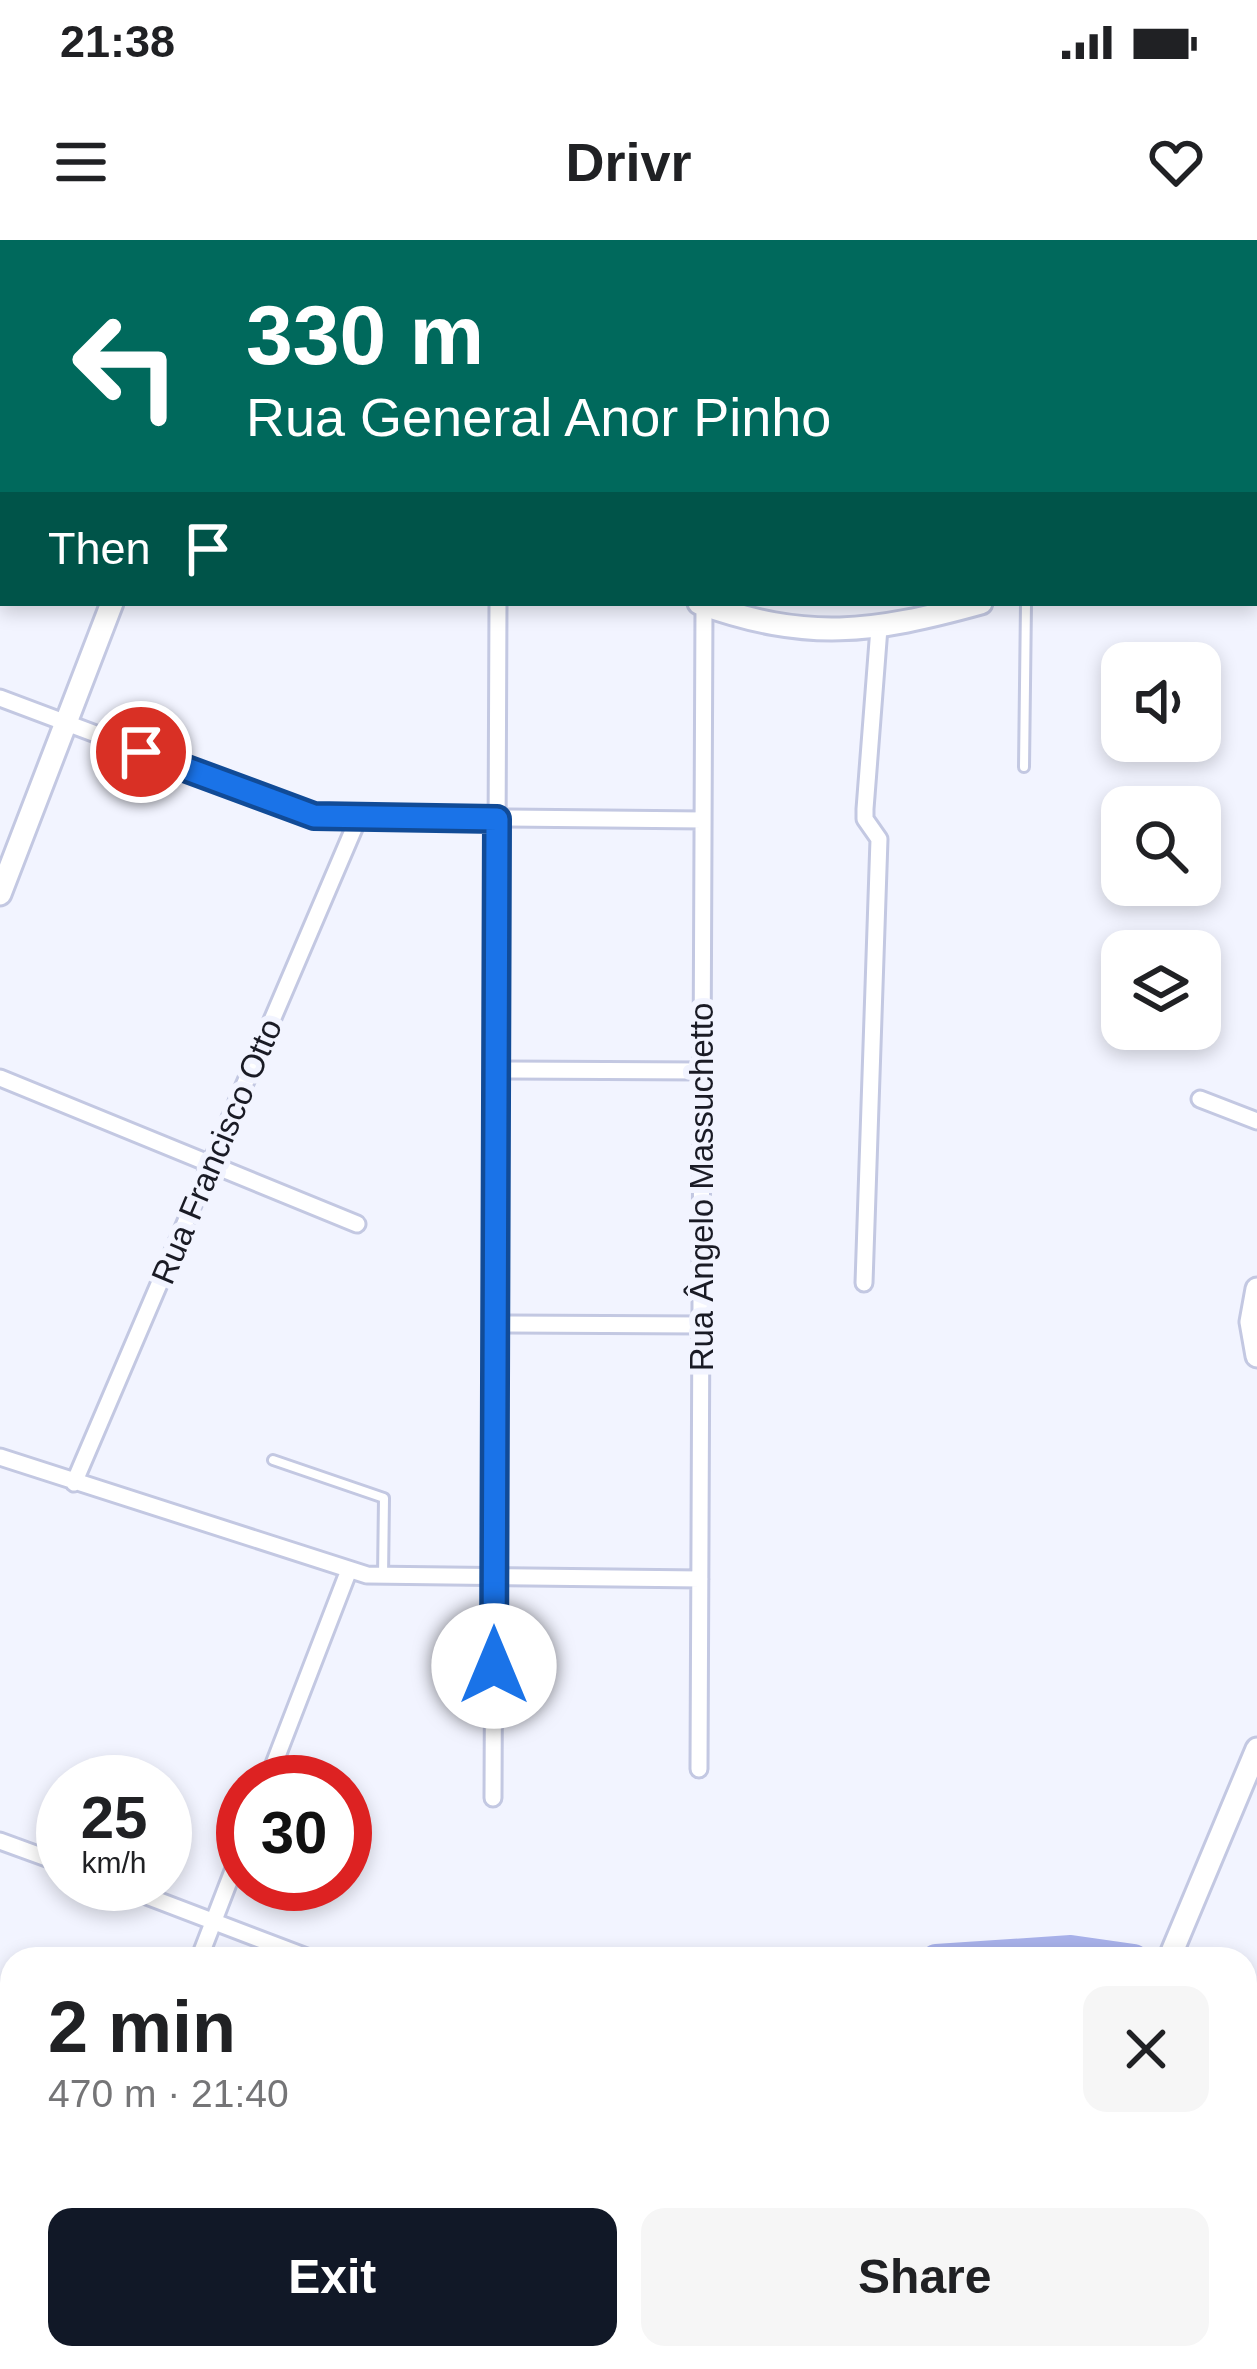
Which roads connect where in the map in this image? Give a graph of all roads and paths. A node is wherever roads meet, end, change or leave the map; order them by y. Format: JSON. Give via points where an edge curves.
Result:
{"nodes":[{"id":1,"x":111,"y":606,"type":"edge"},
{"id":2,"x":498,"y":606,"type":"edge"},
{"id":3,"x":701,"y":606,"type":"edge"},
{"id":4,"x":709,"y":606,"type":"edge"},
{"id":5,"x":969,"y":606,"type":"edge"},
{"id":6,"x":1026,"y":606,"type":"edge"},
{"id":7,"x":879,"y":628,"type":"junction"},
{"id":8,"x":0,"y":698,"type":"edge"},
{"id":9,"x":64,"y":722,"type":"junction"},
{"id":10,"x":1024,"y":767,"type":"dead end"},
{"id":11,"x":358,"y":819,"type":"junction"},
{"id":12,"x":497,"y":819,"type":"junction"},
{"id":13,"x":703,"y":820,"type":"junction"},
{"id":14,"x":0,"y":894,"type":"edge"},
{"id":15,"x":496,"y":1070,"type":"junction"},
{"id":16,"x":702,"y":1071,"type":"junction"},
{"id":17,"x":0,"y":1078,"type":"edge"},
{"id":18,"x":1199,"y":1099,"type":"dead end"},
{"id":19,"x":1257,"y":1121,"type":"edge"},
{"id":20,"x":211,"y":1162,"type":"junction"},
{"id":21,"x":357,"y":1224,"type":"dead end"},
{"id":22,"x":864,"y":1282,"type":"dead end"},
{"id":23,"x":1257,"y":1289,"type":"edge"},
{"id":24,"x":495,"y":1324,"type":"junction"},
{"id":25,"x":701,"y":1325,"type":"junction"},
{"id":26,"x":1257,"y":1356,"type":"edge"},
{"id":27,"x":0,"y":1457,"type":"edge"},
{"id":28,"x":273,"y":1460,"type":"dead end"},
{"id":29,"x":74,"y":1483,"type":"junction"},
{"id":30,"x":349,"y":1570,"type":"junction"},
{"id":31,"x":383,"y":1577,"type":"junction"},
{"id":32,"x":494,"y":1578,"type":"junction"},
{"id":33,"x":700,"y":1579,"type":"junction"},
{"id":34,"x":1257,"y":1749,"type":"edge"},
{"id":35,"x":277,"y":1755,"type":"edge"},
{"id":36,"x":699,"y":1768,"type":"dead end"},
{"id":37,"x":494,"y":1798,"type":"dead end"},
{"id":38,"x":0,"y":1840,"type":"edge"},
{"id":39,"x":36,"y":1854,"type":"edge"},
{"id":40,"x":185,"y":1911,"type":"edge"},
{"id":41,"x":217,"y":1911,"type":"edge"},
{"id":42,"x":213,"y":1922,"type":"junction"},
{"id":43,"x":204,"y":1947,"type":"edge"},
{"id":44,"x":280,"y":1947,"type":"edge"},
{"id":45,"x":1174,"y":1947,"type":"edge"}],
"edges":[{"from":1,"to":9,"type":"street"},
{"from":2,"to":12,"type":"street"},
{"from":3,"to":13,"type":"street","name":"Rua Ângelo Massuchetto"},
{"from":4,"to":7,"type":"street","via":[[799,628]]},
{"from":5,"to":7,"type":"street"},
{"from":6,"to":10,"type":"lane"},
{"from":7,"to":22,"type":"street","via":[[865,809],[879,839]]},
{"from":8,"to":9,"type":"street"},
{"from":9,"to":11,"type":"street","via":[[296,811]]},
{"from":9,"to":14,"type":"street"},
{"from":11,"to":12,"type":"street"},
{"from":11,"to":20,"type":"street","name":"Rua Francisco Otto"},
{"from":12,"to":13,"type":"street"},
{"from":12,"to":15,"type":"street"},
{"from":13,"to":16,"type":"street","name":"Rua Ângelo Massuchetto"},
{"from":15,"to":16,"type":"street"},
{"from":15,"to":24,"type":"street"},
{"from":16,"to":25,"type":"street","name":"Rua Ângelo Massuchetto"},
{"from":17,"to":20,"type":"street"},
{"from":18,"to":19,"type":"street"},
{"from":20,"to":21,"type":"street"},
{"from":20,"to":29,"type":"street","name":"Rua Francisco Otto"},
{"from":23,"to":26,"type":"street"},
{"from":24,"to":25,"type":"street"},
{"from":24,"to":32,"type":"street"},
{"from":25,"to":33,"type":"street","name":"Rua Ângelo Massuchetto"},
{"from":27,"to":29,"type":"street"},
{"from":28,"to":31,"type":"lane","via":[[384,1498]]},
{"from":29,"to":30,"type":"street"},
{"from":30,"to":31,"type":"street"},
{"from":30,"to":35,"type":"street"},
{"from":31,"to":32,"type":"street"},
{"from":32,"to":33,"type":"street"},
{"from":32,"to":37,"type":"street"},
{"from":33,"to":36,"type":"street","name":"Rua Ângelo Massuchetto"},
{"from":34,"to":45,"type":"street"},
{"from":38,"to":39,"type":"street"},
{"from":40,"to":42,"type":"street"},
{"from":41,"to":42,"type":"street"},
{"from":42,"to":43,"type":"street"},
{"from":42,"to":44,"type":"street"}]}
